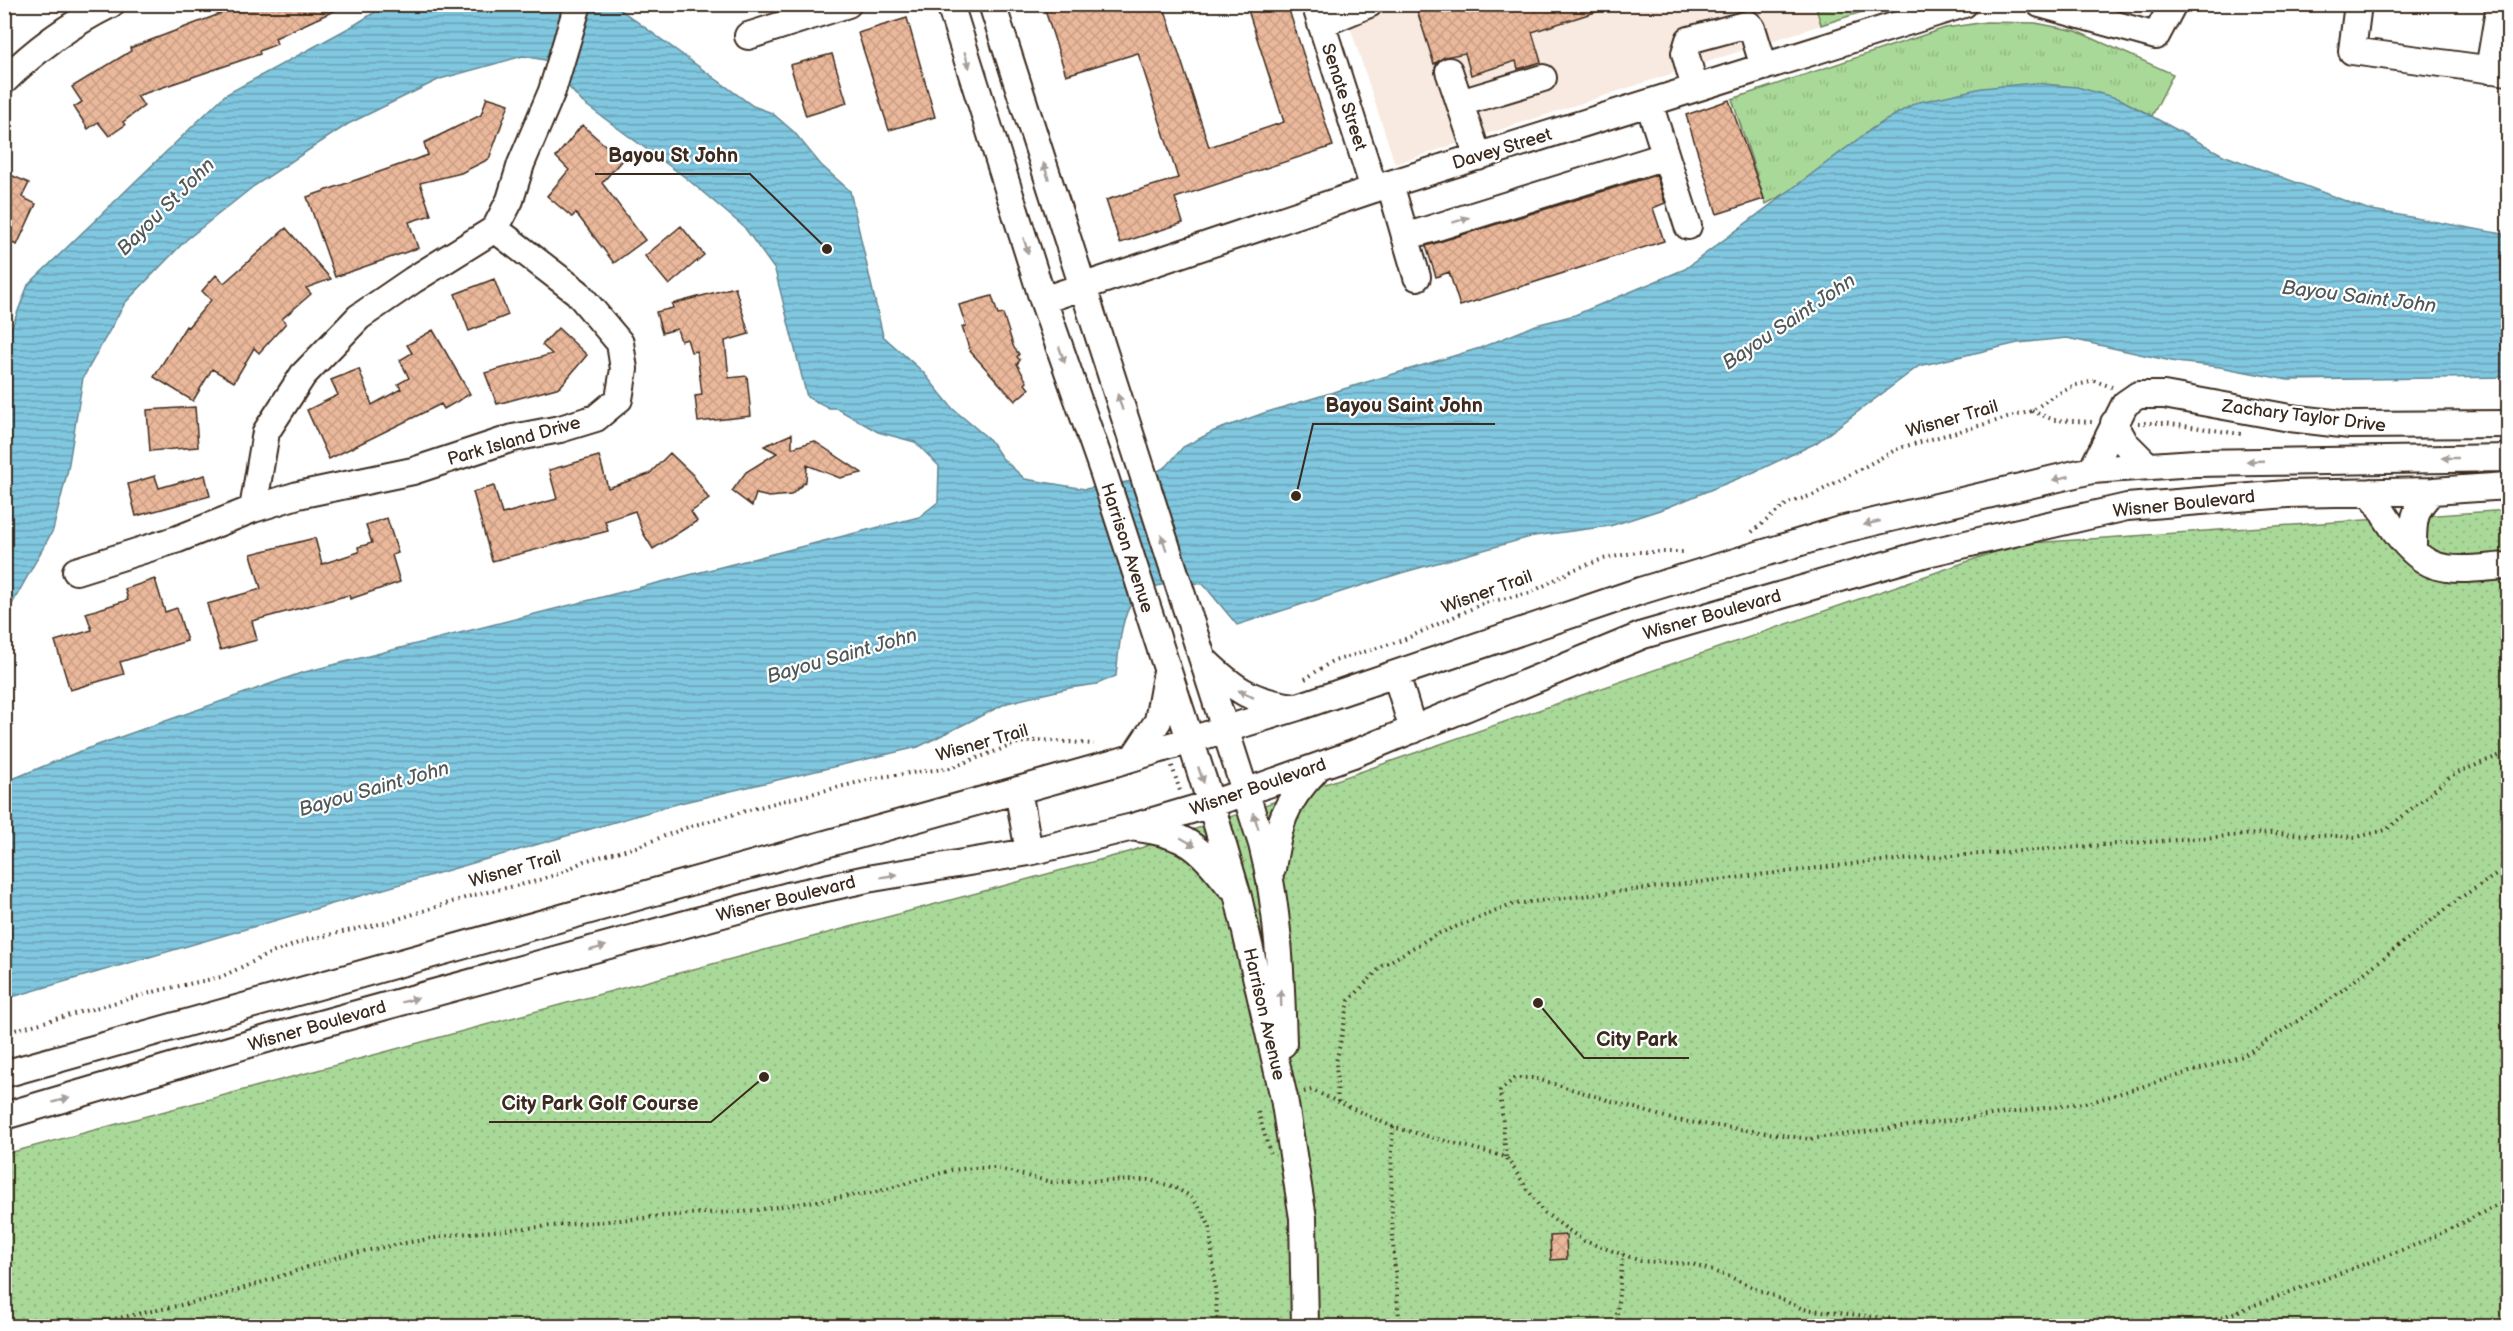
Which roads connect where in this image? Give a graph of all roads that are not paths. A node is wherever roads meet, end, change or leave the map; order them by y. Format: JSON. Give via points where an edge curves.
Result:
{"nodes":[{"id":1,"x":111,"y":4,"type":"edge"},
{"id":2,"x":578,"y":4,"type":"edge"},
{"id":3,"x":848,"y":4,"type":"edge"},
{"id":4,"x":950,"y":4,"type":"edge"},
{"id":5,"x":992,"y":4,"type":"edge"},
{"id":6,"x":1964,"y":4,"type":"edge"},
{"id":7,"x":2040,"y":4,"type":"edge"},
{"id":8,"x":2173,"y":4,"type":"edge"},
{"id":9,"x":2358,"y":4,"type":"edge"},
{"id":10,"x":2500,"y":4,"type":"edge"},
{"id":11,"x":1361,"y":6,"type":"edge"},
{"id":12,"x":1318,"y":14,"type":"edge"},
{"id":13,"x":748,"y":36,"type":"dead end"},
{"id":14,"x":1764,"y":67,"type":"junction"},
{"id":15,"x":1449,"y":71,"type":"dead end"},
{"id":16,"x":2499,"y":71,"type":"edge"},
{"id":17,"x":1543,"y":78,"type":"dead end"},
{"id":18,"x":4,"y":81,"type":"edge"},
{"id":19,"x":1695,"y":88,"type":"junction"},
{"id":20,"x":1460,"y":103,"type":"junction"},
{"id":21,"x":1649,"y":103,"type":"junction"},
{"id":22,"x":1478,"y":156,"type":"junction"},
{"id":23,"x":1665,"y":156,"type":"junction"},
{"id":24,"x":1382,"y":187,"type":"junction"},
{"id":25,"x":1688,"y":226,"type":"dead end"},
{"id":26,"x":495,"y":230,"type":"junction"},
{"id":27,"x":1405,"y":237,"type":"junction"},
{"id":28,"x":1417,"y":277,"type":"dead end"},
{"id":29,"x":1084,"y":286,"type":"junction"},
{"id":30,"x":1043,"y":300,"type":"junction"},
{"id":31,"x":2114,"y":423,"type":"junction"},
{"id":32,"x":2508,"y":424,"type":"edge"},
{"id":33,"x":2508,"y":458,"type":"edge"},
{"id":34,"x":2146,"y":465,"type":"junction"},
{"id":35,"x":2092,"y":470,"type":"junction"},
{"id":36,"x":2508,"y":486,"type":"edge"},
{"id":37,"x":2433,"y":491,"type":"junction"},
{"id":38,"x":2371,"y":492,"type":"junction"},
{"id":39,"x":254,"y":509,"type":"junction"},
{"id":40,"x":1917,"y":512,"type":"junction"},
{"id":41,"x":2413,"y":550,"type":"junction"},
{"id":42,"x":1927,"y":553,"type":"junction"},
{"id":43,"x":2508,"y":566,"type":"edge"},
{"id":44,"x":76,"y":571,"type":"dead end"},
{"id":45,"x":1203,"y":659,"type":"junction"},
{"id":46,"x":1166,"y":670,"type":"junction"},
{"id":47,"x":1396,"y":674,"type":"junction"},
{"id":48,"x":1298,"y":707,"type":"junction"},
{"id":49,"x":1226,"y":729,"type":"junction"},
{"id":50,"x":1413,"y":730,"type":"junction"},
{"id":51,"x":1190,"y":741,"type":"junction"},
{"id":52,"x":1134,"y":757,"type":"junction"},
{"id":53,"x":1319,"y":767,"type":"junction"},
{"id":54,"x":1018,"y":790,"type":"junction"},
{"id":55,"x":1247,"y":791,"type":"junction"},
{"id":56,"x":1211,"y":804,"type":"junction"},
{"id":57,"x":1132,"y":827,"type":"junction"},
{"id":58,"x":1029,"y":852,"type":"junction"},
{"id":59,"x":1271,"y":878,"type":"junction"},
{"id":60,"x":1238,"y":897,"type":"junction"},
{"id":61,"x":272,"y":998,"type":"junction"},
{"id":62,"x":280,"y":1035,"type":"junction"},
{"id":63,"x":4,"y":1074,"type":"edge"},
{"id":64,"x":1284,"y":1098,"type":"junction"},
{"id":65,"x":4,"y":1116,"type":"edge"},
{"id":66,"x":1305,"y":1326,"type":"edge"}],
"edges":[{"from":1,"to":18,"type":"street","via":[[46,45]]},
{"from":2,"to":26,"type":"street","via":[[552,91]]},
{"from":3,"to":13,"type":"street"},
{"from":4,"to":30,"type":"street","name":"Harrison Avenue","one_way":true},
{"from":29,"to":5,"type":"street","name":"Harrison Avenue","one_way":true},
{"from":6,"to":14,"type":"street","name":"Davey Street"},
{"from":7,"to":8,"type":"street","via":[[2156,36]]},
{"from":9,"to":16,"type":"street","via":[[2352,51]]},
{"from":10,"to":16,"type":"street"},
{"from":11,"to":12,"type":"street"},
{"from":12,"to":24,"type":"street","name":"Senate Street"},
{"from":14,"to":19,"type":"street","name":"Davey Street"},
{"from":14,"to":19,"type":"street","via":[[1748,24],[1689,40],[1685,53]]},
{"from":15,"to":20,"type":"street"},
{"from":17,"to":20,"type":"street"},
{"from":19,"to":21,"type":"street","name":"Davey Street"},
{"from":20,"to":22,"type":"street"},
{"from":21,"to":22,"type":"street","name":"Davey Street"},
{"from":21,"to":23,"type":"street"},
{"from":22,"to":24,"type":"street","name":"Davey Street"},
{"from":23,"to":25,"type":"street"},
{"from":27,"to":23,"type":"street","one_way":true},
{"from":24,"to":27,"type":"street","name":"Senate Street"},
{"from":24,"to":29,"type":"street","name":"Davey Street"},
{"from":26,"to":39,"type":"street","via":[[359,317],[303,375],[266,432]]},
{"from":26,"to":39,"type":"street","name":"Park Island Drive","via":[[577,292],[620,343],[624,369],[619,399],[596,418],[560,429],[513,438],[413,471],[298,495]]},
{"from":27,"to":28,"type":"street","name":"Senate Street"},
{"from":29,"to":30,"type":"street","name":"Davey Street"},
{"from":45,"to":29,"type":"street","name":"Harrison Avenue","one_way":true},
{"from":30,"to":46,"type":"street","name":"Harrison Avenue","one_way":true},
{"from":31,"to":32,"type":"street","name":"Zachary Taylor Drive","via":[[2125,404],[2138,395],[2349,425]]},
{"from":31,"to":34,"type":"street","via":[[2125,443]]},
{"from":31,"to":35,"type":"street"},
{"from":33,"to":34,"type":"street","name":"Wisner Boulevard","one_way":true},
{"from":34,"to":35,"type":"street","name":"Wisner Boulevard"},
{"from":35,"to":40,"type":"street","name":"Wisner Boulevard","one_way":true},
{"from":36,"to":37,"type":"street","name":"Wisner Boulevard"},
{"from":37,"to":38,"type":"street","name":"Wisner Boulevard"},
{"from":37,"to":41,"type":"street","via":[[2421,501],[2413,523]]},
{"from":38,"to":41,"type":"street"},
{"from":38,"to":42,"type":"street","name":"Wisner Boulevard","via":[[2287,494],[2127,507]]},
{"from":39,"to":44,"type":"street","name":"Park Island Drive"},
{"from":40,"to":42,"type":"street"},
{"from":40,"to":47,"type":"street","name":"Wisner Boulevard","one_way":true,"via":[[1840,530],[1640,591]]},
{"from":41,"to":43,"type":"street","via":[[2435,565]]},
{"from":42,"to":50,"type":"street","name":"Wisner Boulevard","via":[[1643,635]]},
{"from":48,"to":45,"type":"street","one_way":true,"via":[[1246,695],[1228,684]]},
{"from":45,"to":49,"type":"street","name":"Harrison Avenue"},
{"from":46,"to":51,"type":"street","name":"Harrison Avenue"},
{"from":46,"to":52,"type":"street","via":[[1158,721]]},
{"from":47,"to":48,"type":"street","name":"Wisner Boulevard"},
{"from":47,"to":50,"type":"street"},
{"from":48,"to":49,"type":"street","name":"Wisner Boulevard"},
{"from":49,"to":51,"type":"street","name":"Wisner Boulevard"},
{"from":49,"to":55,"type":"street","name":"Harrison Avenue"},
{"from":50,"to":53,"type":"street","name":"Wisner Boulevard"},
{"from":51,"to":52,"type":"street","name":"Wisner Boulevard"},
{"from":51,"to":56,"type":"street","name":"Harrison Avenue","one_way":true},
{"from":52,"to":54,"type":"street","name":"Wisner Boulevard"},
{"from":53,"to":55,"type":"street","name":"Wisner Boulevard"},
{"from":53,"to":59,"type":"street","via":[[1293,794],[1276,843]]},
{"from":54,"to":58,"type":"street"},
{"from":54,"to":61,"type":"street","name":"Wisner Boulevard"},
{"from":55,"to":56,"type":"street","name":"Wisner Boulevard"},
{"from":59,"to":55,"type":"street","name":"Harrison Avenue","one_way":true},
{"from":56,"to":57,"type":"street","name":"Wisner Boulevard"},
{"from":56,"to":60,"type":"street","name":"Harrison Avenue"},
{"from":57,"to":58,"type":"street","name":"Wisner Boulevard"},
{"from":57,"to":60,"type":"street","one_way":true,"via":[[1164,831],[1198,847]]},
{"from":62,"to":58,"type":"street","name":"Wisner Boulevard","one_way":true,"via":[[788,896]]},
{"from":64,"to":59,"type":"street","name":"Harrison Avenue","one_way":true,"via":[[1282,996]]},
{"from":60,"to":64,"type":"street","name":"Harrison Avenue"},
{"from":61,"to":62,"type":"street"},
{"from":61,"to":63,"type":"street","name":"Wisner Boulevard"},
{"from":65,"to":62,"type":"street","name":"Wisner Boulevard","one_way":true},
{"from":64,"to":66,"type":"street","name":"Harrison Avenue","via":[[1303,1218]]}]}
